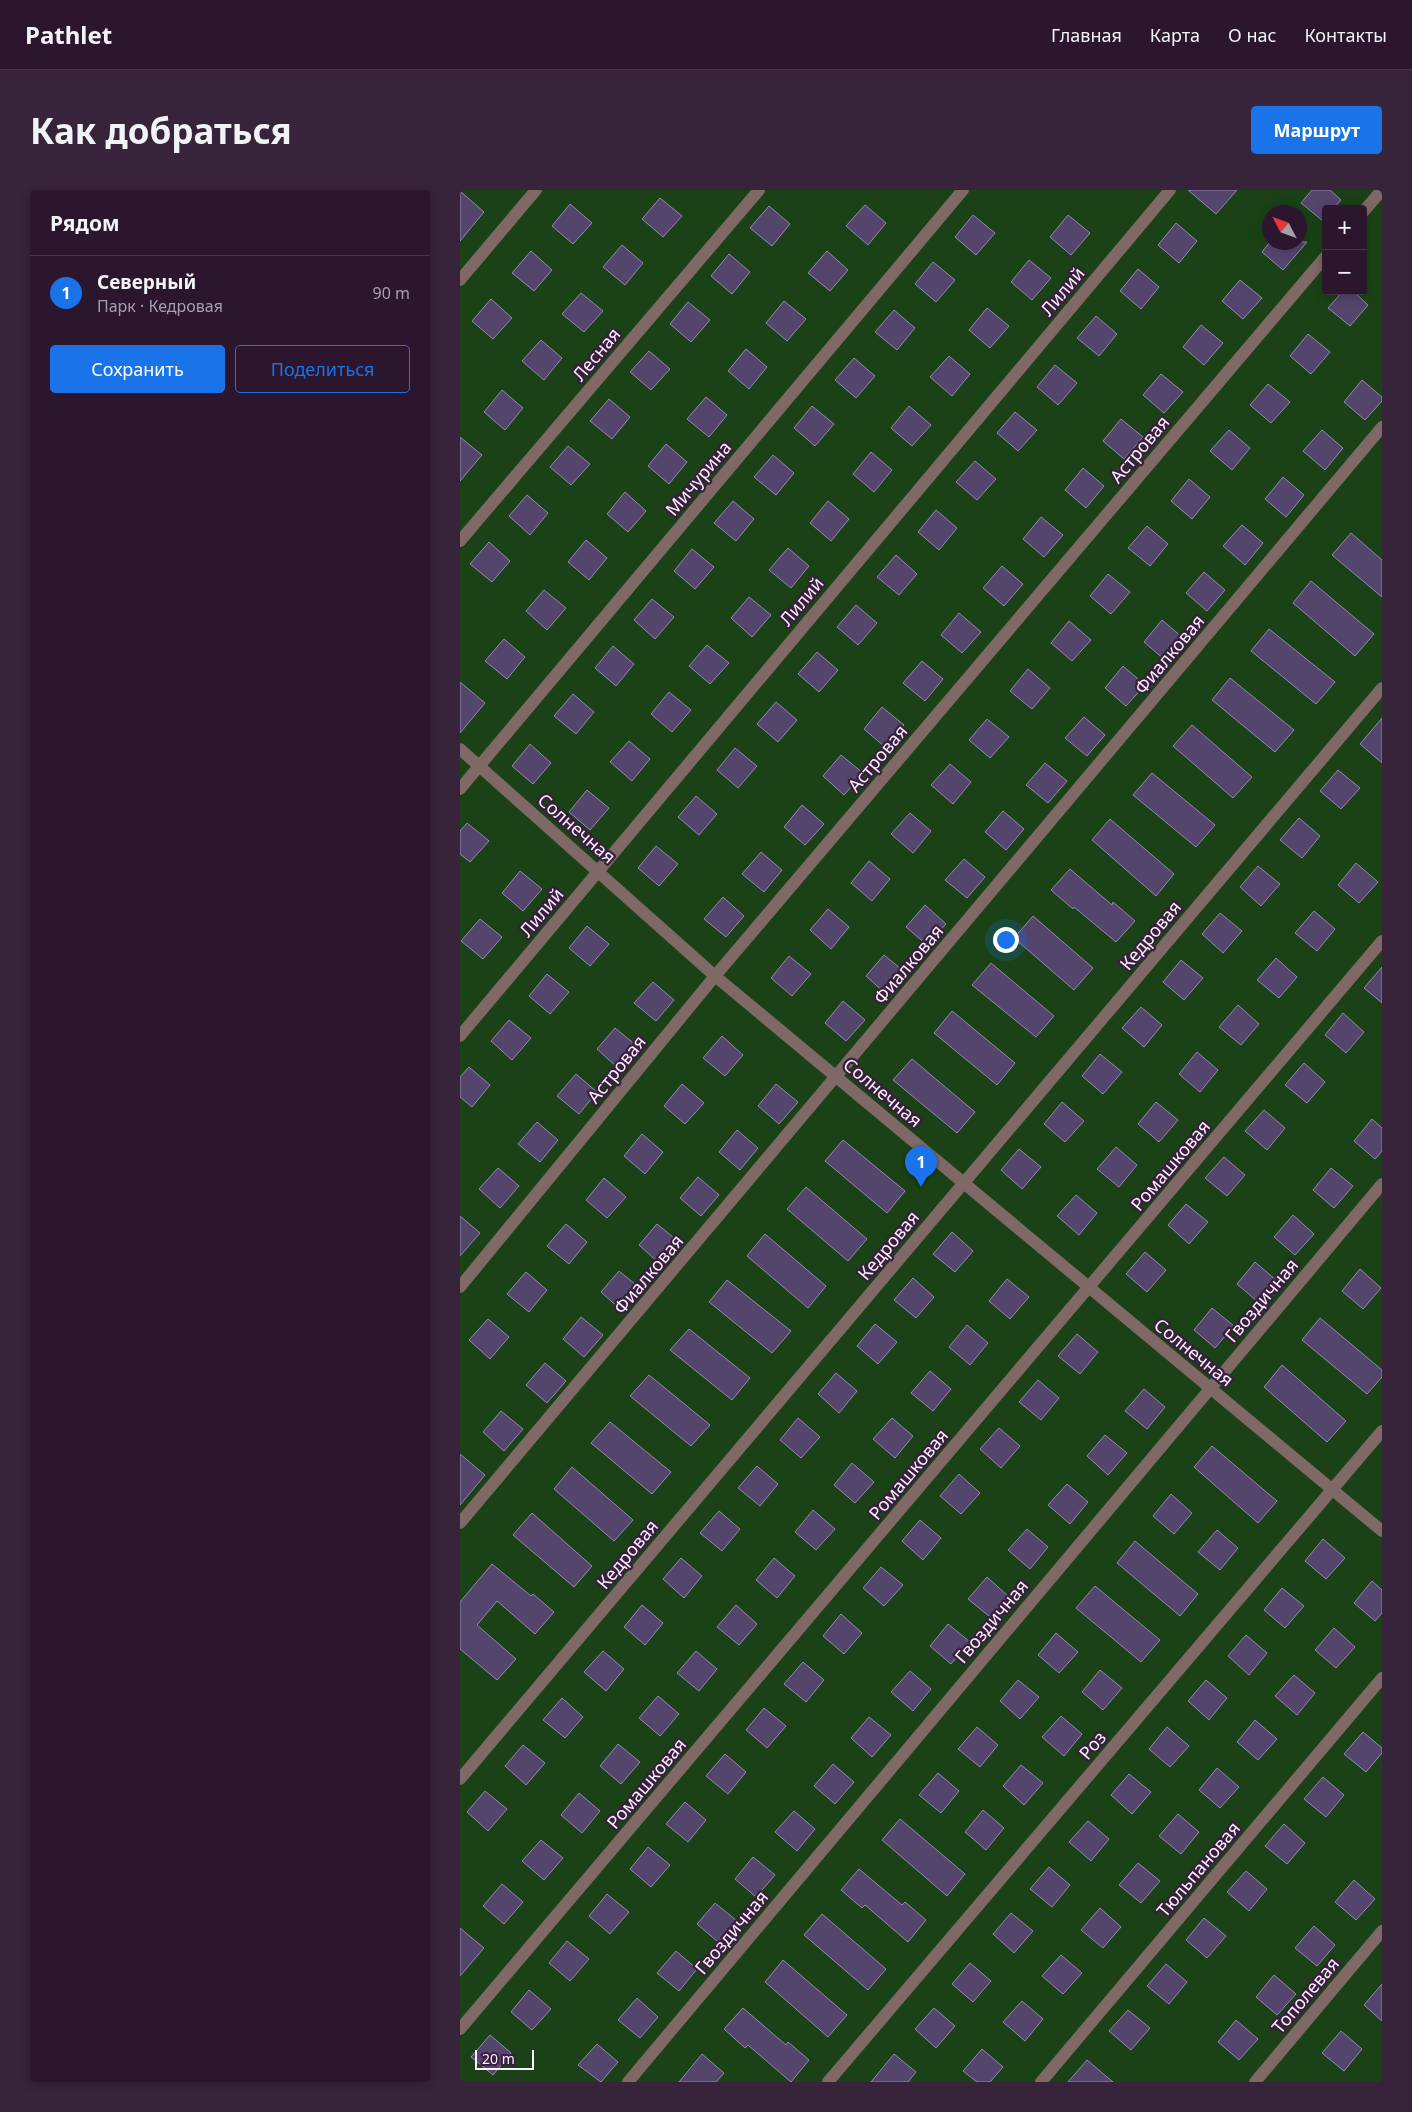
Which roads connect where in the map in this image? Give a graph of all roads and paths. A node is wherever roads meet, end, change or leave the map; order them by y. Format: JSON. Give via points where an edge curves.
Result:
{"nodes":[{"id":1,"x":536,"y":190,"type":"edge"},
{"id":2,"x":759,"y":190,"type":"edge"},
{"id":3,"x":963,"y":190,"type":"edge"},
{"id":4,"x":1170,"y":190,"type":"edge"},
{"id":5,"x":1382,"y":190,"type":"edge"},
{"id":6,"x":1367,"y":207,"type":"edge"},
{"id":7,"x":1322,"y":261,"type":"edge"},
{"id":8,"x":460,"y":280,"type":"edge"},
{"id":9,"x":1382,"y":427,"type":"edge"},
{"id":10,"x":460,"y":541,"type":"edge"},
{"id":11,"x":1382,"y":688,"type":"edge"},
{"id":12,"x":460,"y":749,"type":"edge"},
{"id":13,"x":479,"y":766,"type":"junction"},
{"id":14,"x":460,"y":789,"type":"edge"},
{"id":15,"x":598,"y":870,"type":"junction"},
{"id":16,"x":1382,"y":941,"type":"edge"},
{"id":17,"x":716,"y":976,"type":"junction"},
{"id":18,"x":460,"y":1036,"type":"edge"},
{"id":19,"x":837,"y":1076,"type":"junction"},
{"id":20,"x":964,"y":1182,"type":"junction"},
{"id":21,"x":1382,"y":1184,"type":"edge"},
{"id":22,"x":460,"y":1287,"type":"edge"},
{"id":23,"x":1089,"y":1289,"type":"junction"},
{"id":24,"x":1210,"y":1388,"type":"junction"},
{"id":25,"x":1382,"y":1431,"type":"edge"},
{"id":26,"x":1332,"y":1489,"type":"junction"},
{"id":27,"x":460,"y":1523,"type":"edge"},
{"id":28,"x":1382,"y":1531,"type":"edge"},
{"id":29,"x":1382,"y":1678,"type":"edge"},
{"id":30,"x":460,"y":1779,"type":"edge"},
{"id":31,"x":1382,"y":1931,"type":"edge"},
{"id":32,"x":460,"y":2029,"type":"edge"},
{"id":33,"x":628,"y":2082,"type":"edge"},
{"id":34,"x":828,"y":2082,"type":"edge"},
{"id":35,"x":1041,"y":2082,"type":"edge"},
{"id":36,"x":1255,"y":2082,"type":"edge"}],
"edges":[{"from":1,"to":8,"type":"street"},
{"from":2,"to":10,"type":"street","name":"Лесная"},
{"from":3,"to":13,"type":"street","name":"Мичурина"},
{"from":4,"to":15,"type":"street","name":"Лилий"},
{"from":5,"to":6,"type":"street"},
{"from":7,"to":17,"type":"street","name":"Астровая"},
{"from":9,"to":19,"type":"street","name":"Фиалковая"},
{"from":11,"to":20,"type":"street","name":"Кедровая"},
{"from":12,"to":13,"type":"street","name":"Солнечная"},
{"from":13,"to":14,"type":"street","name":"Мичурина"},
{"from":13,"to":15,"type":"street","name":"Солнечная"},
{"from":15,"to":17,"type":"street","name":"Солнечная"},
{"from":15,"to":18,"type":"street","name":"Лилий"},
{"from":16,"to":23,"type":"street","name":"Ромашковая"},
{"from":17,"to":19,"type":"street","name":"Солнечная"},
{"from":17,"to":22,"type":"street","name":"Астровая"},
{"from":19,"to":20,"type":"street","name":"Солнечная"},
{"from":19,"to":27,"type":"street","name":"Фиалковая"},
{"from":20,"to":23,"type":"street","name":"Солнечная"},
{"from":20,"to":30,"type":"street","name":"Кедровая"},
{"from":21,"to":24,"type":"street","name":"Гвоздичная"},
{"from":23,"to":24,"type":"street","name":"Солнечная"},
{"from":23,"to":32,"type":"street","name":"Ромашковая"},
{"from":24,"to":26,"type":"street","name":"Солнечная"},
{"from":24,"to":33,"type":"street","name":"Гвоздичная"},
{"from":25,"to":26,"type":"street","name":"Роз"},
{"from":26,"to":28,"type":"street","name":"Солнечная"},
{"from":26,"to":34,"type":"street","name":"Роз"},
{"from":29,"to":35,"type":"street","name":"Тюльпановая"},
{"from":31,"to":36,"type":"street","name":"Тополевая"}]}
